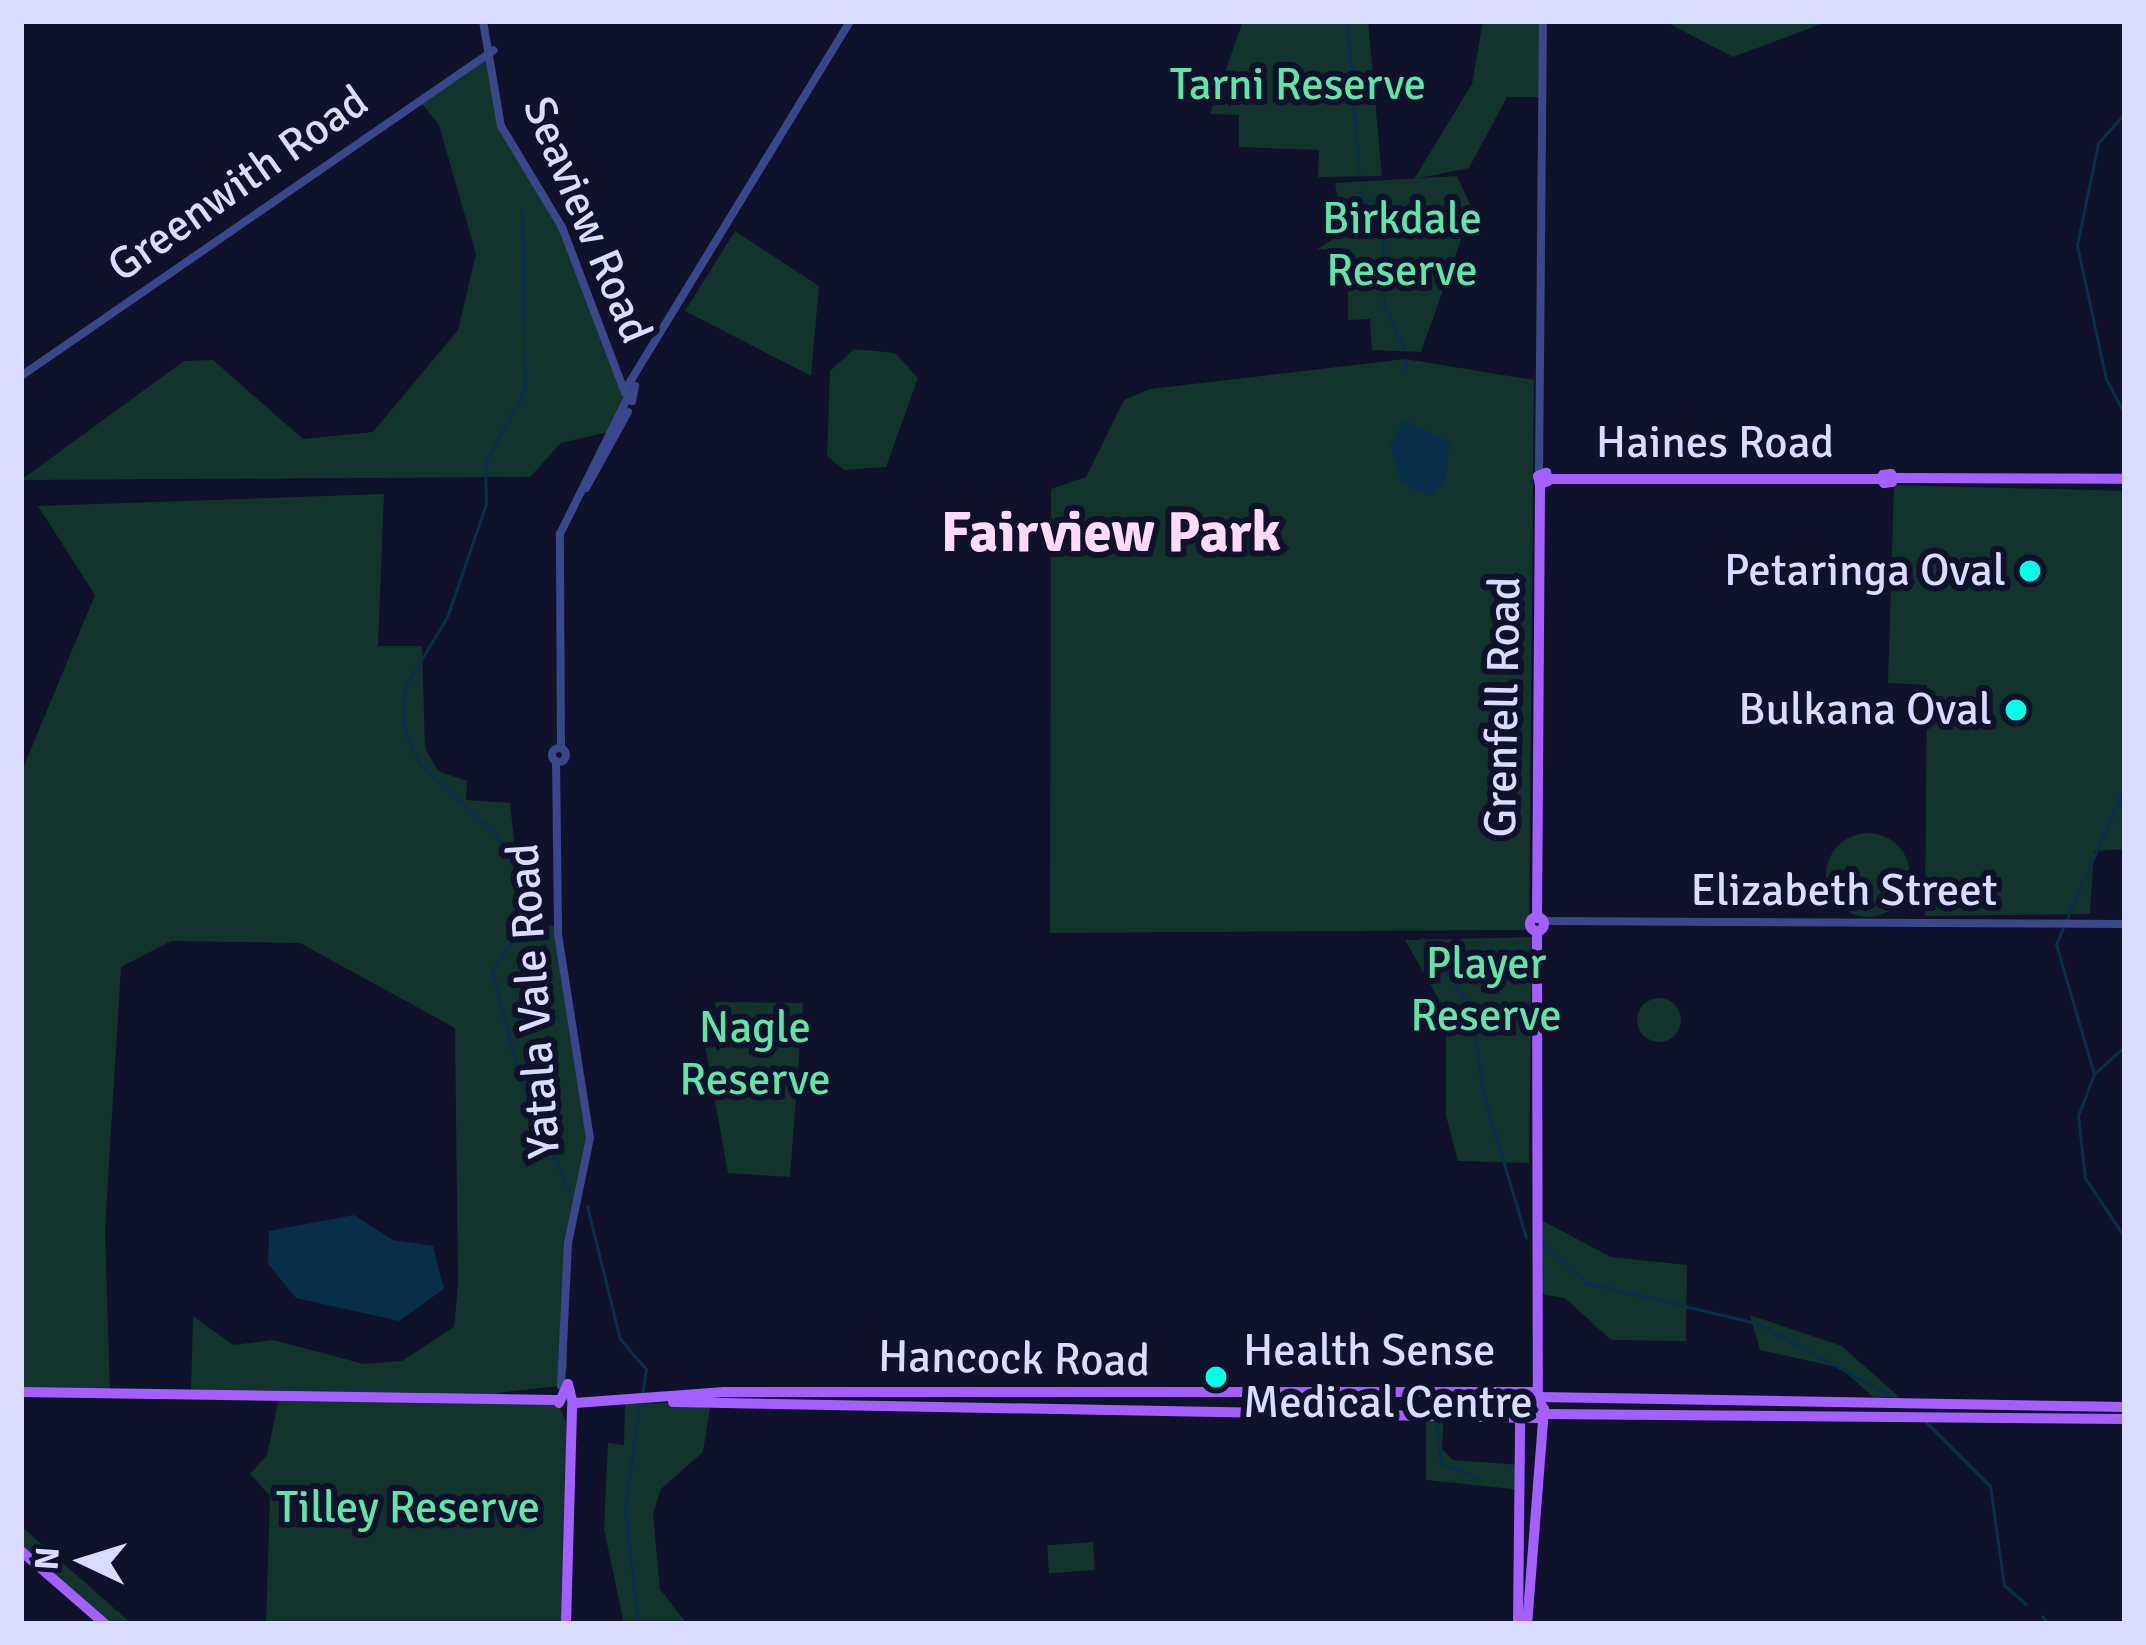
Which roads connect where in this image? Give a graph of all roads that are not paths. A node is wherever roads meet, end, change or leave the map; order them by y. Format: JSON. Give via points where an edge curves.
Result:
{"nodes":[{"id":1,"x":483,"y":21,"type":"edge"},
{"id":2,"x":850,"y":21,"type":"edge"},
{"id":3,"x":1543,"y":21,"type":"edge"},
{"id":4,"x":494,"y":50,"type":"junction"},
{"id":5,"x":21,"y":376,"type":"edge"},
{"id":6,"x":630,"y":393,"type":"junction"},
{"id":7,"x":1543,"y":476,"type":"junction"},
{"id":8,"x":2125,"y":479,"type":"edge"},
{"id":9,"x":1540,"y":924,"type":"junction"},
{"id":10,"x":2125,"y":924,"type":"edge"},
{"id":11,"x":1532,"y":1343,"type":"junction"},
{"id":12,"x":21,"y":1392,"type":"edge"},
{"id":13,"x":1521,"y":1394,"type":"junction"},
{"id":14,"x":1539,"y":1395,"type":"junction"},
{"id":15,"x":566,"y":1396,"type":"junction"},
{"id":16,"x":1235,"y":1398,"type":"junction"},
{"id":17,"x":1265,"y":1398,"type":"junction"},
{"id":18,"x":1343,"y":1399,"type":"junction"},
{"id":19,"x":644,"y":1400,"type":"junction"},
{"id":20,"x":2125,"y":1407,"type":"edge"},
{"id":21,"x":1253,"y":1408,"type":"junction"},
{"id":22,"x":1329,"y":1408,"type":"junction"},
{"id":23,"x":1363,"y":1408,"type":"junction"},
{"id":24,"x":2037,"y":1412,"type":"junction"},
{"id":25,"x":1541,"y":1416,"type":"junction"},
{"id":26,"x":1519,"y":1418,"type":"junction"},
{"id":27,"x":2125,"y":1419,"type":"edge"},
{"id":28,"x":1526,"y":1502,"type":"junction"},
{"id":29,"x":21,"y":1551,"type":"edge"},
{"id":30,"x":105,"y":1624,"type":"edge"},
{"id":31,"x":566,"y":1624,"type":"edge"},
{"id":32,"x":1518,"y":1624,"type":"edge"},
{"id":33,"x":1527,"y":1624,"type":"edge"}],
"edges":[{"from":1,"to":4,"type":"street","name":"Seaview Road"},
{"from":2,"to":6,"type":"street"},
{"from":3,"to":7,"type":"street","name":"Grenfell Road"},
{"from":4,"to":5,"type":"street","name":"Greenwith Road"},
{"from":4,"to":6,"type":"street","name":"Seaview Road","via":[[501,126],[562,227]]},
{"from":6,"to":15,"type":"street","name":"Yatala Vale Road","via":[[559,544],[556,920],[590,1138],[568,1243]]},
{"from":7,"to":8,"type":"main road","name":"Haines Road"},
{"from":7,"to":9,"type":"main road","name":"Grenfell Road"},
{"from":9,"to":10,"type":"street","name":"Elizabeth Street"},
{"from":9,"to":11,"type":"main road","name":"Grenfell Road"},
{"from":11,"to":13,"type":"main road","name":"Grenfell Road"},
{"from":11,"to":14,"type":"main road","name":"Grenfell Road"},
{"from":12,"to":15,"type":"main road","name":"Hancock Road"},
{"from":13,"to":14,"type":"main road","name":"Hancock Road"},
{"from":13,"to":18,"type":"main road","name":"Hancock Road"},
{"from":13,"to":26,"type":"main road","name":"Grenfell Road"},
{"from":14,"to":24,"type":"main road"},
{"from":14,"to":25,"type":"main road","name":"Grenfell Road"},
{"from":15,"to":19,"type":"main road","name":"Hancock Road"},
{"from":15,"to":31,"type":"main road","name":"Yatala Vale Road"},
{"from":16,"to":17,"type":"main road","name":"Hancock Road"},
{"from":16,"to":19,"type":"main road","name":"Hancock Road"},
{"from":16,"to":21,"type":"main road"},
{"from":17,"to":18,"type":"main road","name":"Hancock Road"},
{"from":17,"to":21,"type":"main road"},
{"from":18,"to":22,"type":"main road"},
{"from":18,"to":23,"type":"main road"},
{"from":19,"to":21,"type":"main road","name":"Hancock Road"},
{"from":20,"to":24,"type":"main road"},
{"from":21,"to":22,"type":"main road","name":"Hancock Road"},
{"from":22,"to":23,"type":"main road","name":"Hancock Road"},
{"from":23,"to":26,"type":"main road","name":"Hancock Road"},
{"from":24,"to":25,"type":"main road"},
{"from":24,"to":27,"type":"main road"},
{"from":25,"to":26,"type":"main road","name":"Hancock Road"},
{"from":25,"to":28,"type":"main road"},
{"from":26,"to":28,"type":"main road"},
{"from":28,"to":32,"type":"main road"},
{"from":28,"to":33,"type":"main road"},
{"from":29,"to":30,"type":"main road"}]}
